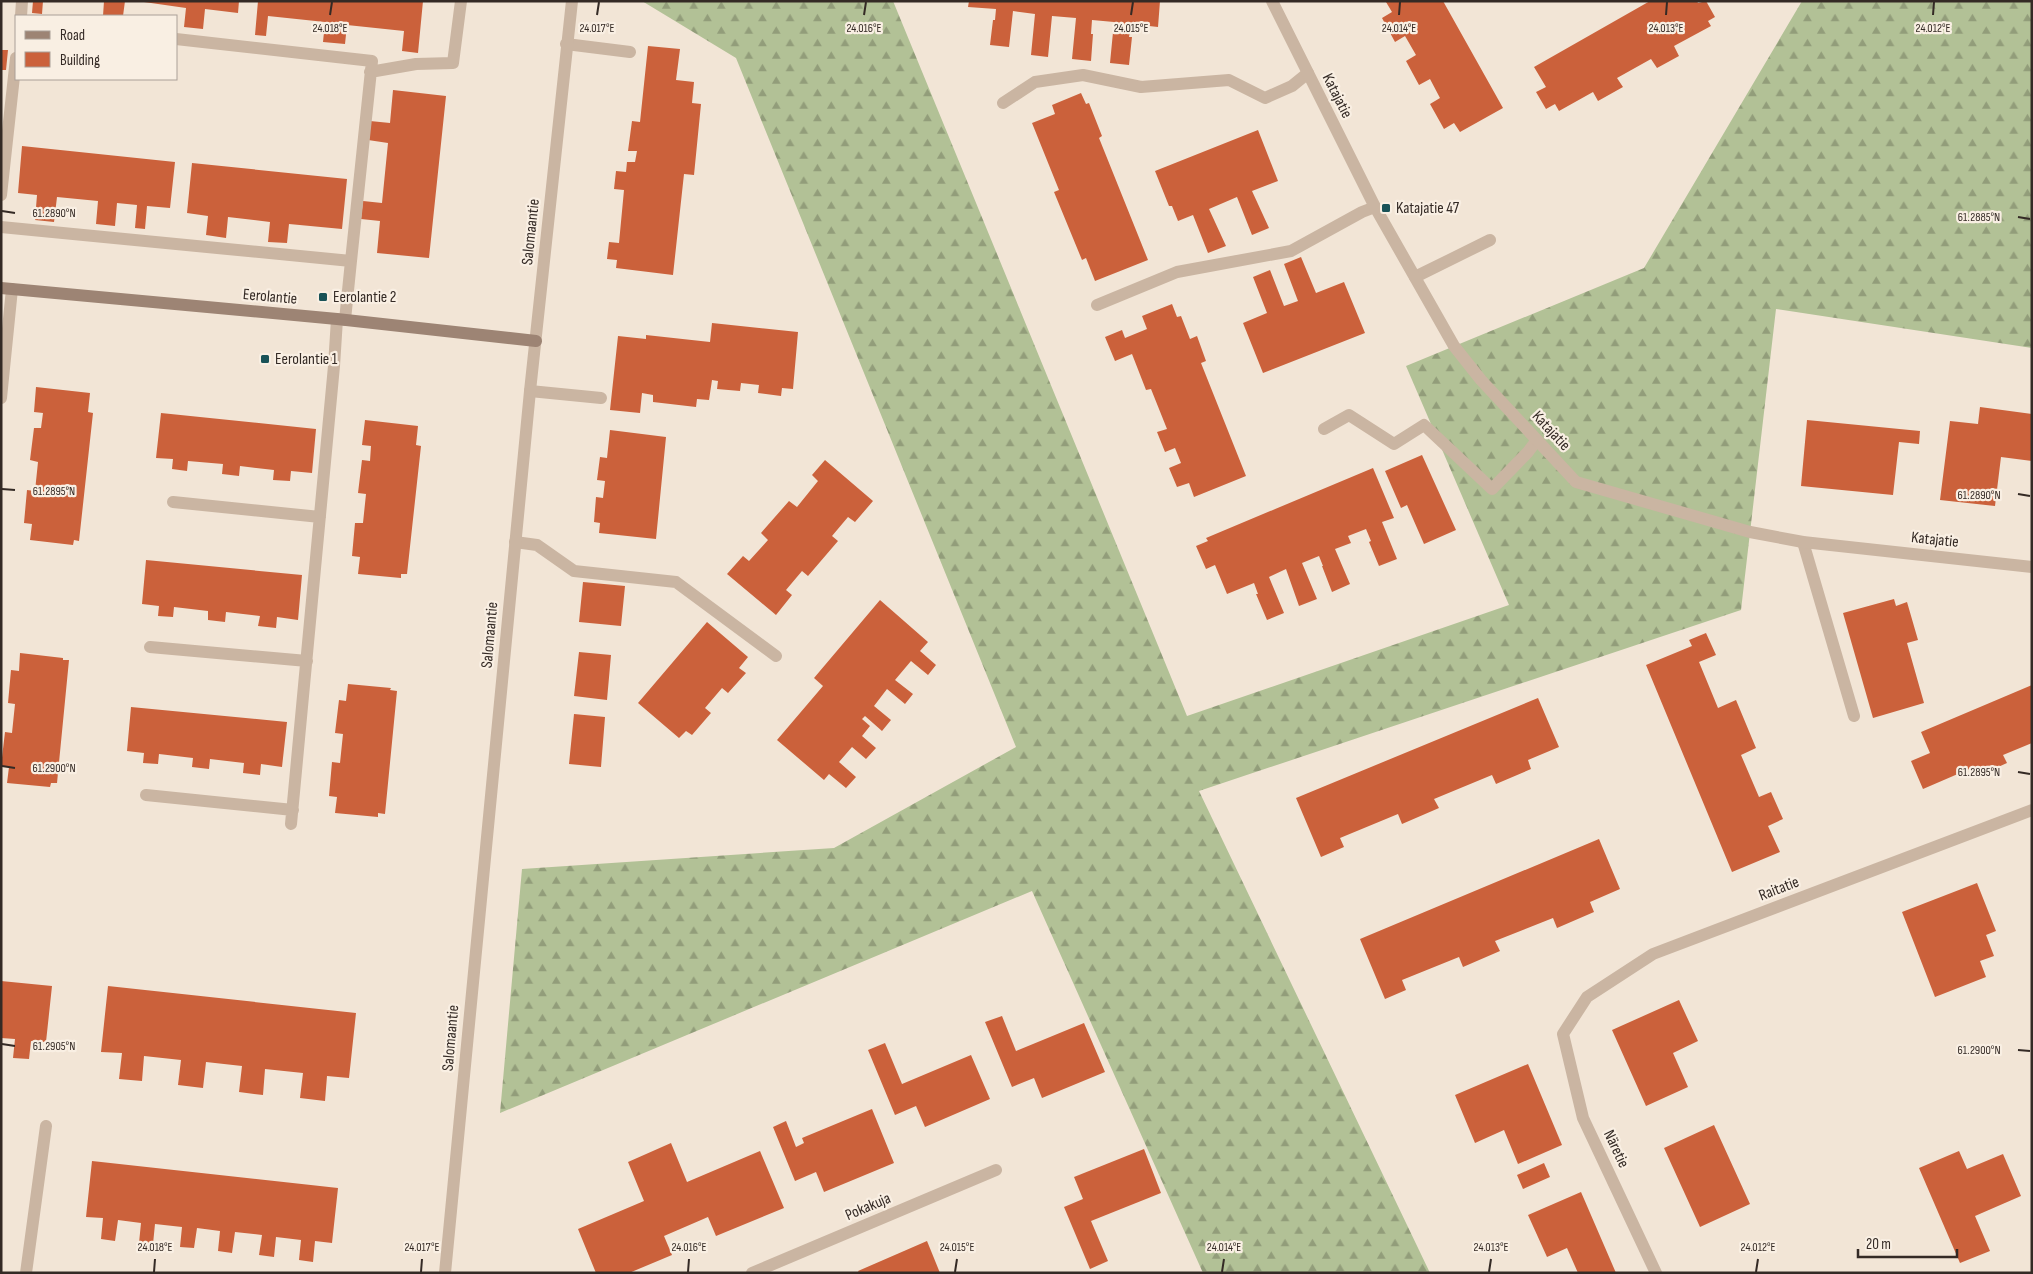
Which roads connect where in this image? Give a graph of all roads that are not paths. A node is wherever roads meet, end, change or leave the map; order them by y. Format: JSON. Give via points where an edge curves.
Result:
{"nodes":[{"id":1,"x":22,"y":1,"type":"edge"},
{"id":2,"x":461,"y":1,"type":"edge"},
{"id":3,"x":572,"y":1,"type":"edge"},
{"id":4,"x":1272,"y":1,"type":"edge"},
{"id":5,"x":21,"y":15,"type":"edge"},
{"id":6,"x":178,"y":39,"type":"edge"},
{"id":7,"x":566,"y":44,"type":"junction"},
{"id":8,"x":630,"y":52,"type":"dead end"},
{"id":9,"x":15,"y":67,"type":"edge"},
{"id":10,"x":370,"y":72,"type":"junction"},
{"id":11,"x":1308,"y":73,"type":"junction"},
{"id":12,"x":1003,"y":103,"type":"dead end"},
{"id":13,"x":1,"y":195,"type":"edge"},
{"id":14,"x":1375,"y":207,"type":"junction"},
{"id":15,"x":1,"y":227,"type":"edge"},
{"id":16,"x":1490,"y":240,"type":"dead end"},
{"id":17,"x":351,"y":261,"type":"junction"},
{"id":18,"x":1415,"y":277,"type":"junction"},
{"id":19,"x":7,"y":289,"type":"edge"},
{"id":20,"x":1097,"y":305,"type":"dead end"},
{"id":21,"x":341,"y":320,"type":"junction"},
{"id":22,"x":536,"y":341,"type":"junction"},
{"id":23,"x":530,"y":391,"type":"junction"},
{"id":24,"x":1,"y":398,"type":"edge"},
{"id":25,"x":601,"y":398,"type":"dead end"},
{"id":26,"x":1324,"y":429,"type":"dead end"},
{"id":27,"x":1537,"y":440,"type":"junction"},
{"id":28,"x":173,"y":502,"type":"dead end"},
{"id":29,"x":320,"y":517,"type":"junction"},
{"id":30,"x":515,"y":542,"type":"junction"},
{"id":31,"x":1803,"y":542,"type":"junction"},
{"id":32,"x":2032,"y":567,"type":"edge"},
{"id":33,"x":150,"y":647,"type":"dead end"},
{"id":34,"x":776,"y":656,"type":"dead end"},
{"id":35,"x":307,"y":661,"type":"junction"},
{"id":36,"x":1854,"y":716,"type":"dead end"},
{"id":37,"x":146,"y":795,"type":"dead end"},
{"id":38,"x":293,"y":810,"type":"junction"},
{"id":39,"x":2032,"y":810,"type":"edge"},
{"id":40,"x":292,"y":824,"type":"dead end"},
{"id":41,"x":1563,"y":1034,"type":"joint"},
{"id":42,"x":46,"y":1126,"type":"dead end"},
{"id":43,"x":996,"y":1170,"type":"dead end"},
{"id":44,"x":26,"y":1273,"type":"edge"},
{"id":45,"x":445,"y":1273,"type":"edge"},
{"id":46,"x":752,"y":1273,"type":"edge"},
{"id":47,"x":1656,"y":1273,"type":"edge"}],
"edges":[{"from":1,"to":5,"type":"street"},
{"from":2,"to":10,"type":"street","via":[[454,63],[416,64]]},
{"from":3,"to":7,"type":"street","name":"Salomaantie"},
{"from":4,"to":11,"type":"street","name":"Katajatie"},
{"from":6,"to":10,"type":"street","via":[[372,61]]},
{"from":7,"to":8,"type":"street"},
{"from":7,"to":22,"type":"street","name":"Salomaantie"},
{"from":9,"to":13,"type":"street"},
{"from":10,"to":17,"type":"street"},
{"from":11,"to":12,"type":"street","via":[[1292,86],[1265,98],[1228,80],[1141,88],[1083,76],[1035,82]]},
{"from":11,"to":14,"type":"street","name":"Katajatie"},
{"from":14,"to":18,"type":"street","name":"Katajatie"},
{"from":14,"to":20,"type":"street","via":[[1291,251],[1176,272]]},
{"from":15,"to":17,"type":"street"},
{"from":16,"to":18,"type":"street"},
{"from":17,"to":21,"type":"street"},
{"from":18,"to":27,"type":"street","name":"Katajatie","via":[[1454,346]]},
{"from":19,"to":21,"type":"street","name":"Eerolantie"},
{"from":19,"to":24,"type":"street"},
{"from":21,"to":22,"type":"street","name":"Eerolantie"},
{"from":21,"to":29,"type":"street"},
{"from":22,"to":23,"type":"street","name":"Salomaantie"},
{"from":23,"to":25,"type":"street"},
{"from":23,"to":30,"type":"street","name":"Salomaantie"},
{"from":26,"to":27,"type":"street","via":[[1348,415],[1394,444],[1424,425],[1492,489]]},
{"from":27,"to":31,"type":"street","name":"Katajatie","via":[[1576,482],[1750,532]]},
{"from":28,"to":29,"type":"street"},
{"from":29,"to":35,"type":"street"},
{"from":30,"to":34,"type":"street","via":[[538,545],[574,571],[676,582]]},
{"from":30,"to":45,"type":"street","name":"Salomaantie"},
{"from":31,"to":32,"type":"street","name":"Katajatie"},
{"from":31,"to":36,"type":"street"},
{"from":33,"to":35,"type":"street"},
{"from":35,"to":38,"type":"street"},
{"from":37,"to":38,"type":"street"},
{"from":38,"to":40,"type":"street"},
{"from":39,"to":41,"type":"street","name":"Raitatie","via":[[1653,954],[1587,997]]},
{"from":41,"to":47,"type":"street","name":"Näretie","via":[[1583,1118]]},
{"from":42,"to":44,"type":"street"},
{"from":43,"to":46,"type":"street","name":"Pokakuja"}]}
